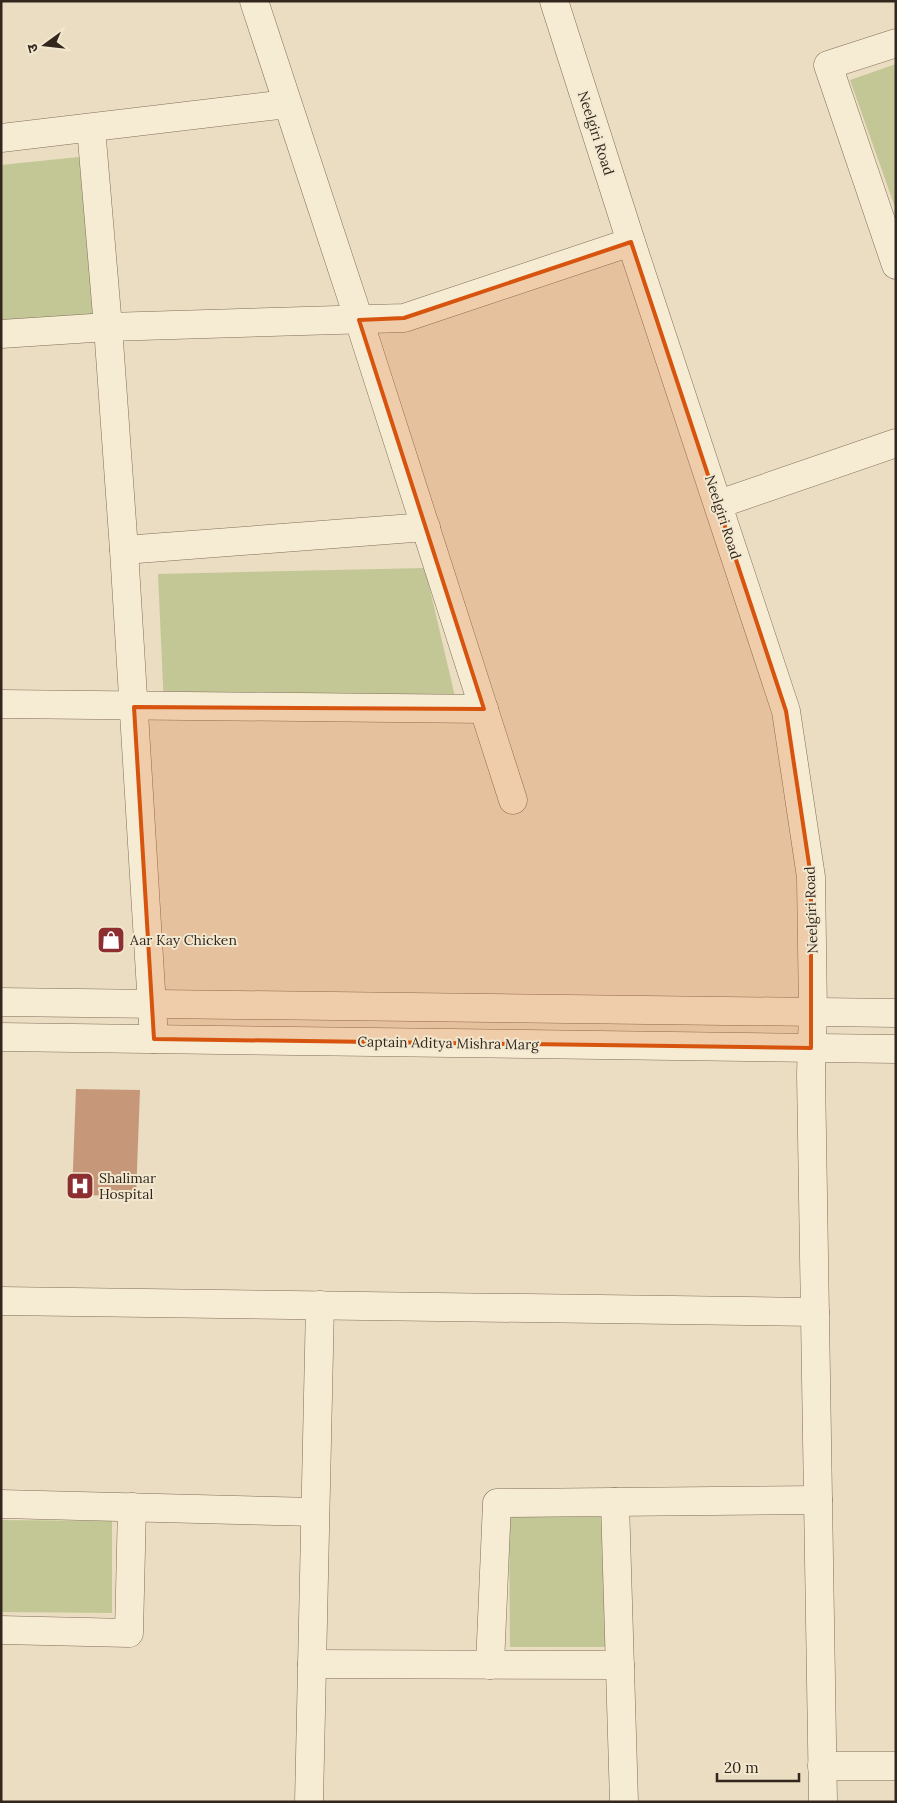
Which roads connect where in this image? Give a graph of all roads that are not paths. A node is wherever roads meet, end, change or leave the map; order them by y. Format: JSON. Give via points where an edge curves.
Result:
{"nodes":[{"id":1,"x":254,"y":1,"type":"edge"},
{"id":2,"x":554,"y":1,"type":"edge"},
{"id":3,"x":896,"y":43,"type":"edge"},
{"id":4,"x":287,"y":104,"type":"junction"},
{"id":5,"x":90,"y":128,"type":"junction"},
{"id":6,"x":1,"y":138,"type":"edge"},
{"id":7,"x":631,"y":242,"type":"junction"},
{"id":8,"x":894,"y":251,"type":"edge"},
{"id":9,"x":359,"y":320,"type":"junction"},
{"id":10,"x":108,"y":327,"type":"junction"},
{"id":11,"x":1,"y":334,"type":"edge"},
{"id":12,"x":896,"y":444,"type":"edge"},
{"id":13,"x":718,"y":504,"type":"junction"},
{"id":14,"x":426,"y":527,"type":"junction"},
{"id":15,"x":124,"y":550,"type":"junction"},
{"id":16,"x":1,"y":704,"type":"edge"},
{"id":17,"x":134,"y":707,"type":"junction"},
{"id":18,"x":484,"y":709,"type":"junction"},
{"id":19,"x":513,"y":800,"type":"dead end"},
{"id":20,"x":1,"y":1002,"type":"edge"},
{"id":21,"x":152,"y":1004,"type":"junction"},
{"id":22,"x":813,"y":1012,"type":"junction"},
{"id":23,"x":896,"y":1014,"type":"edge"},
{"id":24,"x":1,"y":1037,"type":"edge"},
{"id":25,"x":154,"y":1039,"type":"junction"},
{"id":26,"x":811,"y":1048,"type":"junction"},
{"id":27,"x":896,"y":1049,"type":"edge"},
{"id":28,"x":1,"y":1301,"type":"edge"},
{"id":29,"x":320,"y":1305,"type":"junction"},
{"id":30,"x":815,"y":1312,"type":"junction"},
{"id":31,"x":818,"y":1500,"type":"junction"},
{"id":32,"x":615,"y":1502,"type":"junction"},
{"id":33,"x":1,"y":1504,"type":"edge"},
{"id":34,"x":132,"y":1507,"type":"junction"},
{"id":35,"x":315,"y":1512,"type":"junction"},
{"id":36,"x":1,"y":1630,"type":"edge"},
{"id":37,"x":312,"y":1664,"type":"junction"},
{"id":38,"x":490,"y":1665,"type":"junction"},
{"id":39,"x":620,"y":1665,"type":"junction"},
{"id":40,"x":822,"y":1766,"type":"junction"},
{"id":41,"x":896,"y":1766,"type":"edge"},
{"id":42,"x":309,"y":1802,"type":"edge"},
{"id":43,"x":624,"y":1802,"type":"edge"},
{"id":44,"x":823,"y":1802,"type":"edge"}],
"edges":[{"from":1,"to":4,"type":"street"},
{"from":2,"to":7,"type":"street","name":"Neelgiri Road"},
{"from":3,"to":8,"type":"street","via":[[828,65]]},
{"from":4,"to":5,"type":"street"},
{"from":4,"to":9,"type":"street"},
{"from":5,"to":6,"type":"street"},
{"from":5,"to":10,"type":"street"},
{"from":7,"to":9,"type":"street","via":[[404,318]]},
{"from":7,"to":13,"type":"street","name":"Neelgiri Road"},
{"from":9,"to":10,"type":"street"},
{"from":9,"to":14,"type":"street"},
{"from":10,"to":11,"type":"street"},
{"from":10,"to":15,"type":"street"},
{"from":12,"to":13,"type":"street"},
{"from":13,"to":22,"type":"street","name":"Neelgiri Road","via":[[786,711],[811,877]]},
{"from":14,"to":15,"type":"street"},
{"from":14,"to":18,"type":"street"},
{"from":15,"to":17,"type":"street"},
{"from":16,"to":17,"type":"street"},
{"from":17,"to":18,"type":"street"},
{"from":17,"to":21,"type":"street"},
{"from":18,"to":19,"type":"street"},
{"from":20,"to":21,"type":"street"},
{"from":21,"to":22,"type":"street"},
{"from":21,"to":25,"type":"street"},
{"from":22,"to":23,"type":"street"},
{"from":22,"to":26,"type":"street","name":"Neelgiri Road"},
{"from":24,"to":25,"type":"street","name":"Captain Aditya Mishra Marg"},
{"from":25,"to":26,"type":"street","name":"Captain Aditya Mishra Marg"},
{"from":26,"to":27,"type":"street","name":"Captain Aditya Mishra Marg"},
{"from":26,"to":30,"type":"street","name":"Neelgiri Road"},
{"from":28,"to":29,"type":"street"},
{"from":29,"to":30,"type":"street"},
{"from":29,"to":35,"type":"street"},
{"from":30,"to":31,"type":"street","name":"Neelgiri Road"},
{"from":31,"to":32,"type":"street"},
{"from":31,"to":40,"type":"street","name":"Neelgiri Road"},
{"from":32,"to":38,"type":"street","via":[[497,1503]]},
{"from":32,"to":39,"type":"street"},
{"from":33,"to":34,"type":"street"},
{"from":34,"to":35,"type":"street"},
{"from":34,"to":36,"type":"street","via":[[129,1633]]},
{"from":35,"to":37,"type":"street"},
{"from":37,"to":38,"type":"street"},
{"from":37,"to":42,"type":"street"},
{"from":38,"to":39,"type":"street"},
{"from":39,"to":43,"type":"street"},
{"from":40,"to":41,"type":"street"},
{"from":40,"to":44,"type":"street","name":"Neelgiri Road"}]}
